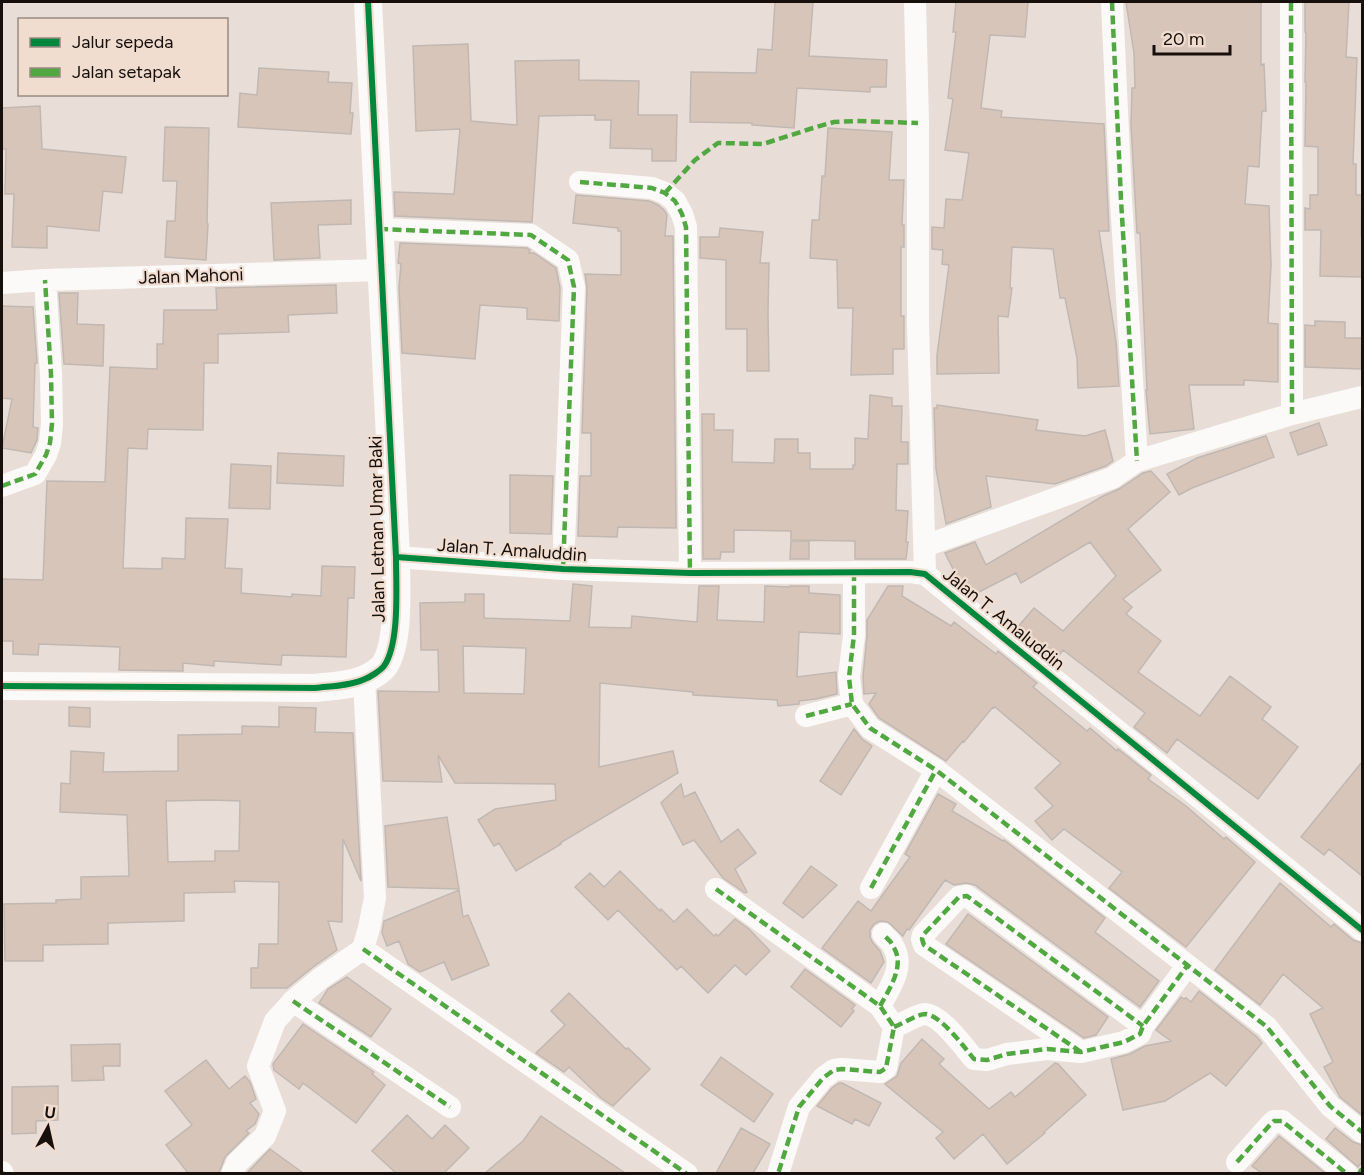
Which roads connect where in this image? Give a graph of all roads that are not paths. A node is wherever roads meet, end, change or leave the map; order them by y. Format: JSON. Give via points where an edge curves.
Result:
{"nodes":[{"id":1,"x":368,"y":2,"type":"edge"},
{"id":2,"x":915,"y":2,"type":"edge"},
{"id":3,"x":1112,"y":2,"type":"edge"},
{"id":4,"x":1291,"y":2,"type":"edge"},
{"id":5,"x":580,"y":182,"type":"dead end"},
{"id":6,"x":379,"y":229,"type":"junction"},
{"id":7,"x":381,"y":270,"type":"junction"},
{"id":8,"x":45,"y":280,"type":"junction"},
{"id":9,"x":2,"y":283,"type":"edge"},
{"id":10,"x":1362,"y":397,"type":"edge"},
{"id":11,"x":1292,"y":414,"type":"junction"},
{"id":12,"x":1137,"y":461,"type":"junction"},
{"id":13,"x":2,"y":486,"type":"edge"},
{"id":14,"x":925,"y":546,"type":"junction"},
{"id":15,"x":396,"y":557,"type":"junction"},
{"id":16,"x":563,"y":569,"type":"junction"},
{"id":17,"x":854,"y":572,"type":"junction"},
{"id":18,"x":690,"y":573,"type":"junction"},
{"id":19,"x":925,"y":574,"type":"junction"},
{"id":20,"x":364,"y":680,"type":"junction"},
{"id":21,"x":2,"y":686,"type":"edge"},
{"id":22,"x":852,"y":704,"type":"junction"},
{"id":23,"x":806,"y":716,"type":"dead end"},
{"id":24,"x":936,"y":770,"type":"junction"},
{"id":25,"x":871,"y":888,"type":"dead end"},
{"id":26,"x":716,"y":889,"type":"dead end"},
{"id":27,"x":1362,"y":930,"type":"edge"},
{"id":28,"x":883,"y":934,"type":"dead end"},
{"id":29,"x":363,"y":949,"type":"junction"},
{"id":30,"x":1187,"y":966,"type":"junction"},
{"id":31,"x":293,"y":1001,"type":"junction"},
{"id":32,"x":880,"y":1006,"type":"junction"},
{"id":33,"x":1143,"y":1026,"type":"junction"},
{"id":34,"x":894,"y":1027,"type":"junction"},
{"id":35,"x":1081,"y":1052,"type":"junction"},
{"id":36,"x":450,"y":1107,"type":"dead end"},
{"id":37,"x":1362,"y":1132,"type":"edge"},
{"id":38,"x":1237,"y":1162,"type":"dead end"},
{"id":39,"x":1362,"y":1169,"type":"edge"},
{"id":40,"x":232,"y":1173,"type":"edge"},
{"id":41,"x":687,"y":1173,"type":"edge"},
{"id":42,"x":778,"y":1173,"type":"edge"},
{"id":43,"x":1347,"y":1173,"type":"edge"},
{"id":44,"x":1359,"y":1173,"type":"edge"}],
"edges":[{"from":1,"to":6,"type":"street","name":"Jalan Letnan Umar Baki"},
{"from":2,"to":14,"type":"street"},
{"from":3,"to":12,"type":"street"},
{"from":4,"to":11,"type":"street"},
{"from":5,"to":18,"type":"street","via":[[651,188],[665,193],[675,201],[686,227]]},
{"from":6,"to":7,"type":"street","name":"Jalan Letnan Umar Baki"},
{"from":6,"to":16,"type":"street","via":[[531,235],[568,260],[574,287]]},
{"from":7,"to":8,"type":"street","name":"Jalan Mahoni"},
{"from":7,"to":15,"type":"street","name":"Jalan Letnan Umar Baki"},
{"from":8,"to":9,"type":"street","name":"Jalan Mahoni"},
{"from":8,"to":13,"type":"street","via":[[51,374],[50,443],[35,474]]},
{"from":10,"to":11,"type":"street"},
{"from":11,"to":12,"type":"street"},
{"from":12,"to":14,"type":"street","via":[[1112,478]]},
{"from":14,"to":19,"type":"street"},
{"from":15,"to":16,"type":"street","name":"Jalan T. Amaluddin"},
{"from":15,"to":20,"type":"street","name":"Jalan Letnan Umar Baki","via":[[392,648],[383,668]]},
{"from":16,"to":18,"type":"street","name":"Jalan T. Amaluddin"},
{"from":17,"to":18,"type":"street","name":"Jalan T. Amaluddin"},
{"from":17,"to":19,"type":"street","name":"Jalan T. Amaluddin"},
{"from":17,"to":22,"type":"street","via":[[849,677]]},
{"from":19,"to":27,"type":"street","name":"Jalan T. Amaluddin"},
{"from":20,"to":21,"type":"street","name":"Jalan Letnan Umar Baki","via":[[315,687]]},
{"from":20,"to":29,"type":"street","via":[[375,898]]},
{"from":22,"to":23,"type":"street"},
{"from":22,"to":24,"type":"street","via":[[870,728]]},
{"from":24,"to":25,"type":"street"},
{"from":24,"to":30,"type":"street"},
{"from":26,"to":32,"type":"street"},
{"from":28,"to":32,"type":"street","via":[[898,958],[896,974]]},
{"from":29,"to":31,"type":"street"},
{"from":29,"to":41,"type":"street"},
{"from":30,"to":33,"type":"street"},
{"from":30,"to":37,"type":"street","via":[[1267,1027],[1329,1106]]},
{"from":31,"to":36,"type":"street"},
{"from":31,"to":40,"type":"street","via":[[274,1021],[258,1066],[275,1111],[265,1136]]},
{"from":32,"to":34,"type":"street"},
{"from":33,"to":35,"type":"street","via":[[1140,1034],[1124,1042]]},
{"from":33,"to":35,"type":"street","via":[[967,896],[959,897],[922,935],[924,945]]},
{"from":34,"to":35,"type":"street","via":[[923,1013],[933,1016],[974,1059],[1047,1049]]},
{"from":34,"to":42,"type":"street","via":[[886,1068],[880,1072],[834,1070],[799,1107]]},
{"from":38,"to":43,"type":"street","via":[[1274,1121],[1282,1121]]},
{"from":39,"to":44,"type":"street"}]}
